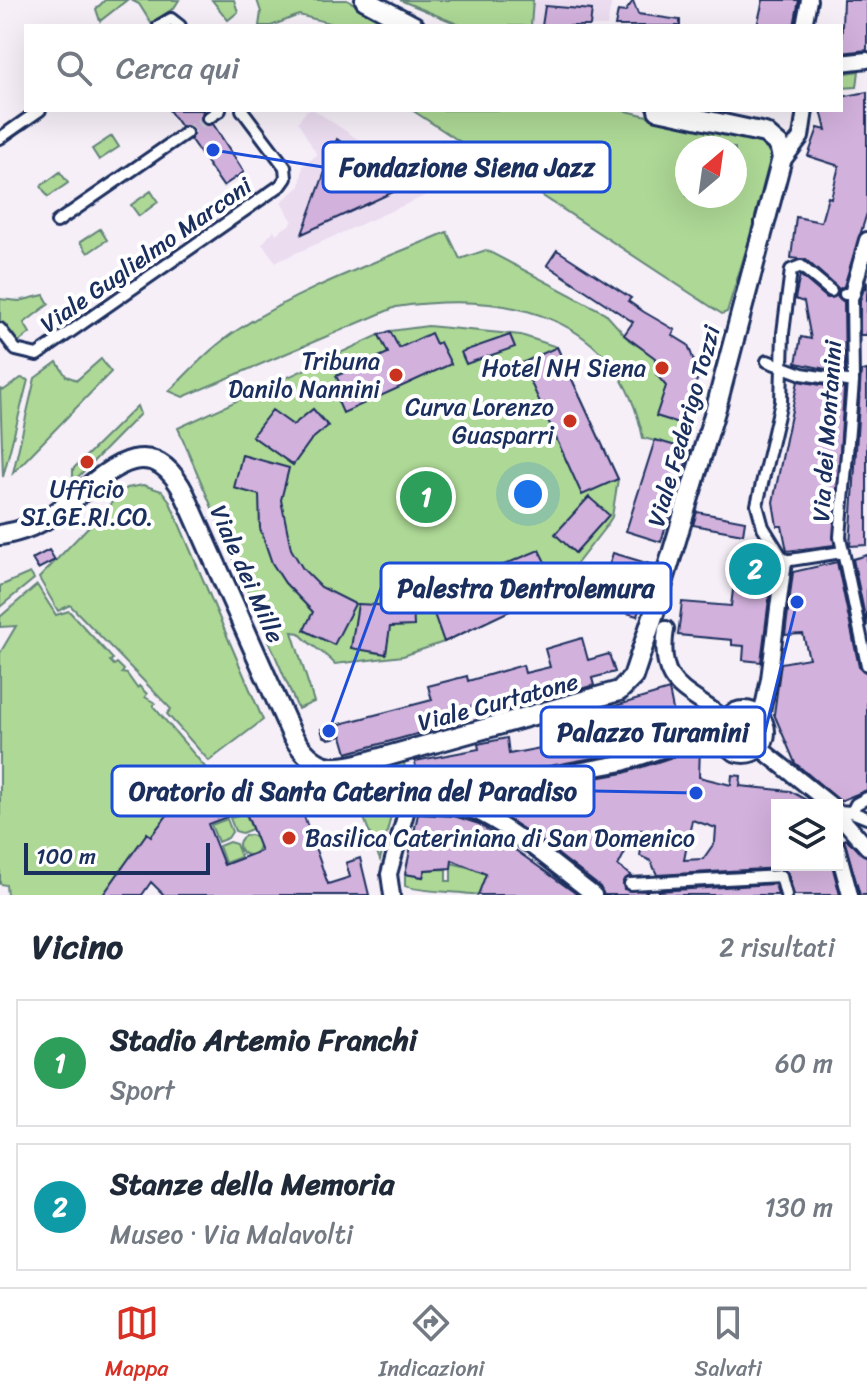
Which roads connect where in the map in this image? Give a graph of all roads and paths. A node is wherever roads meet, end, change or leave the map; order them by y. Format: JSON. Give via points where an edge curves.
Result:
{"nodes":[{"id":1,"x":365,"y":0,"type":"edge"},
{"id":2,"x":809,"y":0,"type":"edge"},
{"id":3,"x":410,"y":24,"type":"edge"},
{"id":4,"x":804,"y":24,"type":"edge"},
{"id":5,"x":867,"y":60,"type":"edge"},
{"id":6,"x":843,"y":63,"type":"edge"},
{"id":7,"x":37,"y":112,"type":"edge"},
{"id":8,"x":217,"y":112,"type":"edge"},
{"id":9,"x":244,"y":112,"type":"edge"},
{"id":10,"x":667,"y":112,"type":"edge"},
{"id":11,"x":804,"y":116,"type":"edge"},
{"id":12,"x":208,"y":118,"type":"dead end"},
{"id":13,"x":186,"y":133,"type":"tunnel mouth"},
{"id":14,"x":0,"y":138,"type":"edge"},
{"id":15,"x":781,"y":156,"type":"junction"},
{"id":16,"x":57,"y":222,"type":"dead end"},
{"id":17,"x":867,"y":240,"type":"edge"},
{"id":18,"x":864,"y":266,"type":"edge"},
{"id":19,"x":831,"y":291,"type":"dead end"},
{"id":20,"x":848,"y":294,"type":"joint"},
{"id":21,"x":0,"y":329,"type":"edge"},
{"id":22,"x":767,"y":361,"type":"dead end"},
{"id":23,"x":782,"y":367,"type":"junction"},
{"id":24,"x":853,"y":382,"type":"junction"},
{"id":25,"x":0,"y":535,"type":"edge"},
{"id":26,"x":842,"y":552,"type":"junction"},
{"id":27,"x":784,"y":561,"type":"junction"},
{"id":28,"x":655,"y":610,"type":"junction"},
{"id":29,"x":867,"y":665,"type":"edge"},
{"id":30,"x":761,"y":716,"type":"junction"},
{"id":31,"x":725,"y":719,"type":"junction"},
{"id":32,"x":721,"y":737,"type":"junction"},
{"id":33,"x":761,"y":749,"type":"junction"},
{"id":34,"x":363,"y":763,"type":"junction"},
{"id":35,"x":374,"y":791,"type":"junction"},
{"id":36,"x":867,"y":798,"type":"edge"},
{"id":37,"x":824,"y":799,"type":"edge"},
{"id":38,"x":409,"y":802,"type":"junction"},
{"id":39,"x":843,"y":811,"type":"edge"},
{"id":40,"x":843,"y":812,"type":"edge"},
{"id":41,"x":843,"y":813,"type":"edge"},
{"id":42,"x":867,"y":818,"type":"edge"},
{"id":43,"x":867,"y":847,"type":"edge"},
{"id":44,"x":843,"y":869,"type":"edge"},
{"id":45,"x":630,"y":884,"type":"dead end"},
{"id":46,"x":392,"y":895,"type":"edge"},
{"id":47,"x":594,"y":895,"type":"edge"},
{"id":48,"x":786,"y":895,"type":"edge"},
{"id":49,"x":850,"y":895,"type":"edge"}],
"edges":[{"from":1,"to":3,"type":"street"},
{"from":2,"to":4,"type":"street"},
{"from":5,"to":6,"type":"street"},
{"from":7,"to":14,"type":"street"},
{"from":8,"to":12,"type":"street"},
{"from":9,"to":21,"type":"street","name":"Viale Guglielmo Marconi","via":[[285,167],[283,184],[37,355],[16,350]]},
{"from":10,"to":15,"type":"street","via":[[761,132],[773,138]]},
{"from":11,"to":15,"type":"street"},
{"from":13,"to":16,"type":"street"},
{"from":15,"to":28,"type":"street","name":"Viale Federigo Tozzi"},
{"from":17,"to":18,"type":"street"},
{"from":18,"to":20,"type":"street"},
{"from":19,"to":23,"type":"street","via":[[803,267],[791,270]]},
{"from":20,"to":24,"type":"street","name":"Via dei Montanini"},
{"from":22,"to":23,"type":"street"},
{"from":23,"to":24,"type":"street"},
{"from":23,"to":27,"type":"street","via":[[779,411],[757,505],[763,527]]},
{"from":24,"to":26,"type":"street","name":"Via dei Montanini","via":[[840,509]]},
{"from":25,"to":34,"type":"street","name":"Viale dei Mille","via":[[47,518],[109,468],[133,461],[161,466],[180,483],[292,735],[316,763],[329,768]]},
{"from":26,"to":27,"type":"street"},
{"from":26,"to":29,"type":"street","name":"Via dei Montanini"},
{"from":27,"to":30,"type":"street"},
{"from":28,"to":31,"type":"street","via":[[666,629],[664,666],[673,684]]},
{"from":28,"to":34,"type":"street","name":"Viale Curtatone","via":[[633,677],[619,691]]},
{"from":30,"to":31,"type":"street","via":[[742,709]]},
{"from":30,"to":33,"type":"street","via":[[767,732]]},
{"from":31,"to":32,"type":"street"},
{"from":32,"to":33,"type":"street","via":[[736,754]]},
{"from":32,"to":38,"type":"street","via":[[697,738],[613,764]]},
{"from":33,"to":37,"type":"street"},
{"from":34,"to":35,"type":"street"},
{"from":34,"to":35,"type":"street"},
{"from":35,"to":38,"type":"street"},
{"from":36,"to":39,"type":"street"},
{"from":38,"to":46,"type":"street","via":[[388,877]]},
{"from":38,"to":47,"type":"street","via":[[480,813]]},
{"from":40,"to":42,"type":"street"},
{"from":41,"to":43,"type":"street"},
{"from":44,"to":49,"type":"street"},
{"from":45,"to":48,"type":"street","via":[[781,876]]}]}
